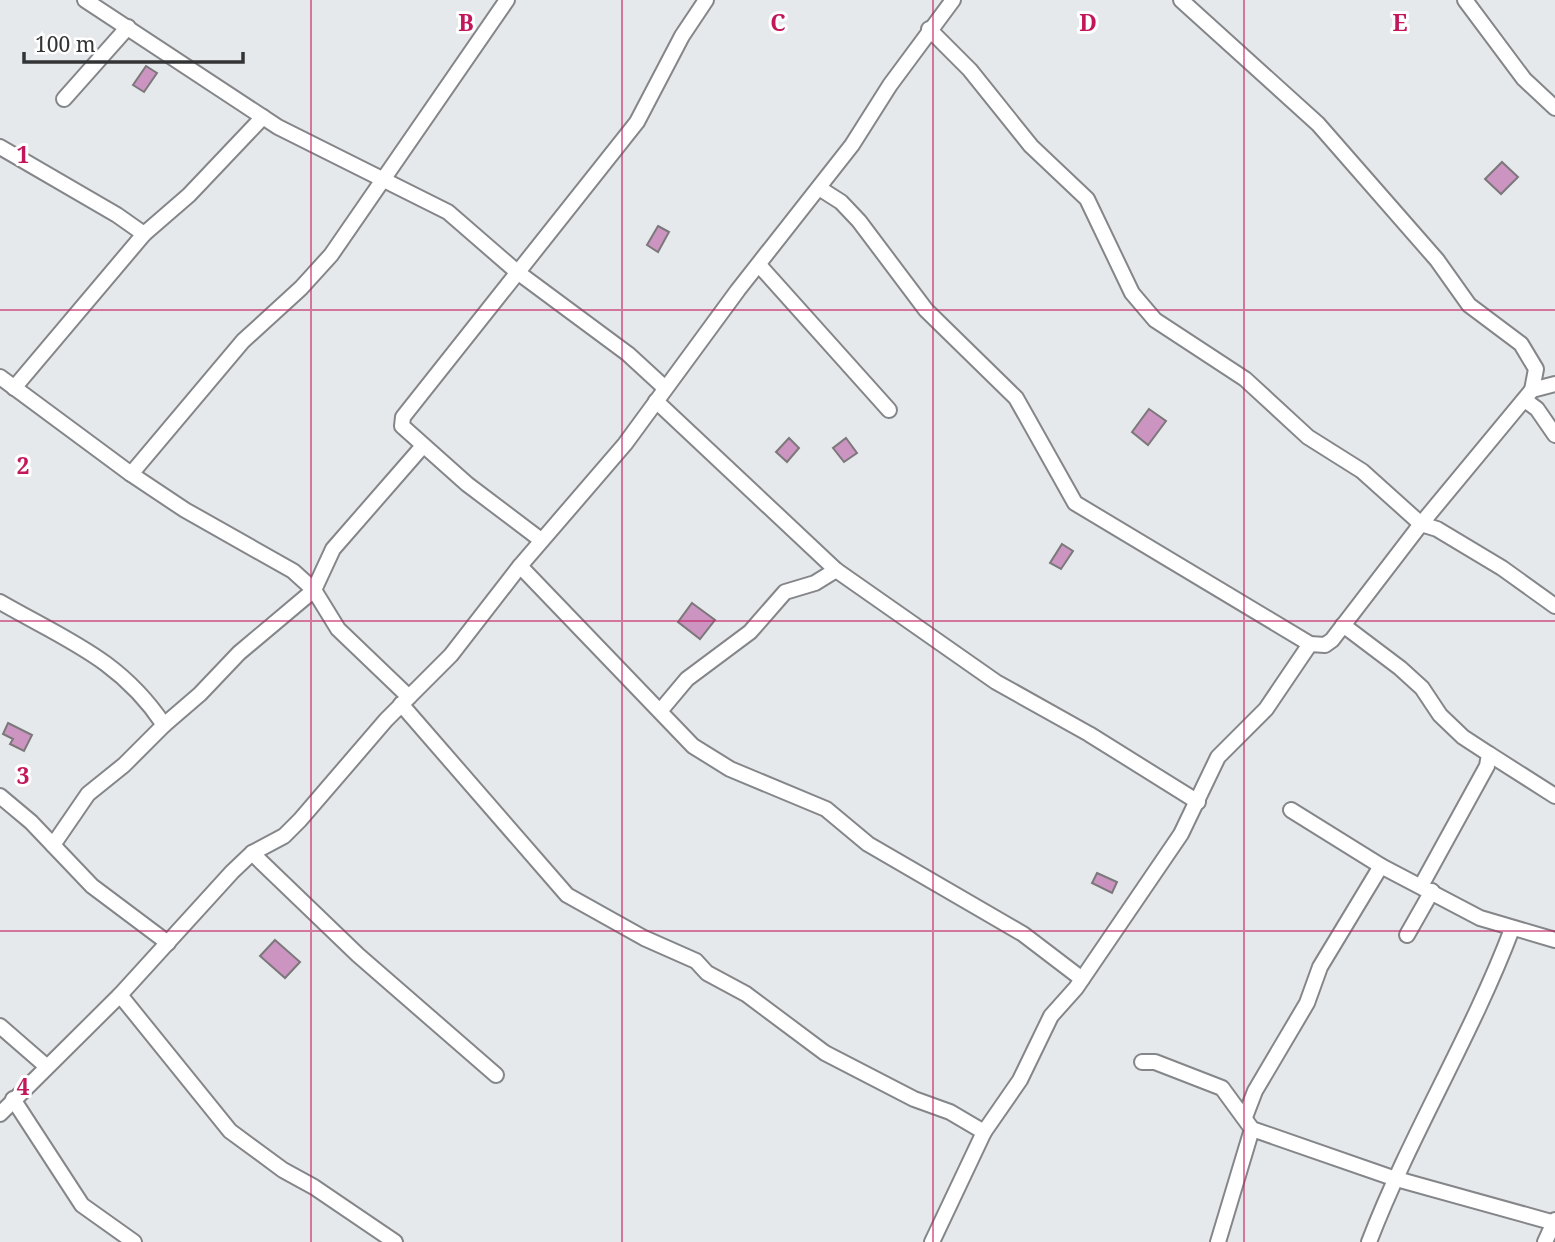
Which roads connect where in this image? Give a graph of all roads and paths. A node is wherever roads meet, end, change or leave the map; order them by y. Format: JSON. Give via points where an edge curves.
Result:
{"nodes":[{"id":1,"x":85,"y":0,"type":"edge"},
{"id":2,"x":507,"y":0,"type":"edge"},
{"id":3,"x":706,"y":0,"type":"edge"},
{"id":4,"x":953,"y":0,"type":"edge"},
{"id":5,"x":1181,"y":0,"type":"edge"},
{"id":6,"x":1465,"y":0,"type":"edge"},
{"id":7,"x":128,"y":27,"type":"junction"},
{"id":8,"x":929,"y":29,"type":"junction"},
{"id":9,"x":64,"y":99,"type":"dead end"},
{"id":10,"x":1555,"y":108,"type":"edge"},
{"id":11,"x":263,"y":117,"type":"junction"},
{"id":12,"x":0,"y":147,"type":"edge"},
{"id":13,"x":382,"y":179,"type":"junction"},
{"id":14,"x":819,"y":188,"type":"junction"},
{"id":15,"x":144,"y":234,"type":"junction"},
{"id":16,"x":759,"y":265,"type":"junction"},
{"id":17,"x":516,"y":271,"type":"junction"},
{"id":18,"x":0,"y":377,"type":"edge"},
{"id":19,"x":1555,"y":384,"type":"edge"},
{"id":20,"x":14,"y":388,"type":"junction"},
{"id":21,"x":665,"y":388,"type":"junction"},
{"id":22,"x":1529,"y":395,"type":"junction"},
{"id":23,"x":656,"y":401,"type":"junction"},
{"id":24,"x":889,"y":410,"type":"dead end"},
{"id":25,"x":1555,"y":435,"type":"edge"},
{"id":26,"x":422,"y":447,"type":"junction"},
{"id":27,"x":131,"y":474,"type":"junction"},
{"id":28,"x":1421,"y":524,"type":"junction"},
{"id":29,"x":541,"y":540,"type":"junction"},
{"id":30,"x":520,"y":566,"type":"junction"},
{"id":31,"x":836,"y":570,"type":"junction"},
{"id":32,"x":314,"y":590,"type":"junction"},
{"id":33,"x":0,"y":602,"type":"edge"},
{"id":34,"x":1555,"y":606,"type":"edge"},
{"id":35,"x":1343,"y":625,"type":"junction"},
{"id":36,"x":1310,"y":644,"type":"junction"},
{"id":37,"x":405,"y":700,"type":"junction"},
{"id":38,"x":661,"y":710,"type":"junction"},
{"id":39,"x":164,"y":725,"type":"junction"},
{"id":40,"x":1489,"y":754,"type":"junction"},
{"id":41,"x":0,"y":796,"type":"edge"},
{"id":42,"x":1555,"y":796,"type":"edge"},
{"id":43,"x":1198,"y":802,"type":"junction"},
{"id":44,"x":1291,"y":810,"type":"dead end"},
{"id":45,"x":53,"y":845,"type":"junction"},
{"id":46,"x":252,"y":853,"type":"junction"},
{"id":47,"x":1381,"y":866,"type":"junction"},
{"id":48,"x":1426,"y":888,"type":"junction"},
{"id":49,"x":1512,"y":929,"type":"junction"},
{"id":50,"x":1408,"y":935,"type":"dead end"},
{"id":51,"x":1555,"y":940,"type":"edge"},
{"id":52,"x":168,"y":943,"type":"junction"},
{"id":53,"x":1082,"y":979,"type":"junction"},
{"id":54,"x":120,"y":995,"type":"junction"},
{"id":55,"x":0,"y":1026,"type":"edge"},
{"id":56,"x":1142,"y":1062,"type":"dead end"},
{"id":57,"x":46,"y":1066,"type":"junction"},
{"id":58,"x":496,"y":1076,"type":"dead end"},
{"id":59,"x":13,"y":1099,"type":"junction"},
{"id":60,"x":0,"y":1114,"type":"edge"},
{"id":61,"x":1248,"y":1123,"type":"junction"},
{"id":62,"x":984,"y":1132,"type":"junction"},
{"id":63,"x":1393,"y":1178,"type":"junction"},
{"id":64,"x":1555,"y":1222,"type":"edge"},
{"id":65,"x":134,"y":1242,"type":"edge"},
{"id":66,"x":395,"y":1242,"type":"edge"},
{"id":67,"x":932,"y":1242,"type":"edge"},
{"id":68,"x":1218,"y":1242,"type":"edge"},
{"id":69,"x":1369,"y":1242,"type":"edge"},
{"id":70,"x":1545,"y":1242,"type":"edge"}],
"edges":[{"from":1,"to":7,"type":"street"},
{"from":2,"to":13,"type":"street"},
{"from":3,"to":17,"type":"street","via":[[637,122]]},
{"from":4,"to":8,"type":"street"},
{"from":5,"to":22,"type":"street","via":[[1318,124],[1437,260],[1469,304],[1521,344],[1536,369]]},
{"from":6,"to":10,"type":"street","via":[[1524,79]]},
{"from":7,"to":9,"type":"street"},
{"from":7,"to":11,"type":"street"},
{"from":8,"to":14,"type":"street"},
{"from":8,"to":28,"type":"street","via":[[970,70],[1031,146],[1087,199],[1132,293],[1155,320],[1245,379],[1308,437],[1362,471]]},
{"from":11,"to":13,"type":"street"},
{"from":11,"to":15,"type":"street","via":[[189,195]]},
{"from":12,"to":15,"type":"street"},
{"from":13,"to":17,"type":"street","via":[[465,225]]},
{"from":13,"to":27,"type":"street","via":[[331,255],[243,341]]},
{"from":14,"to":16,"type":"street"},
{"from":14,"to":36,"type":"street","via":[[859,220],[926,310],[1016,398],[1075,503]]},
{"from":15,"to":20,"type":"street"},
{"from":16,"to":21,"type":"street"},
{"from":16,"to":24,"type":"street"},
{"from":17,"to":21,"type":"street","via":[[628,354]]},
{"from":17,"to":26,"type":"street","via":[[403,417],[402,426]]},
{"from":18,"to":20,"type":"street"},
{"from":19,"to":22,"type":"street"},
{"from":20,"to":27,"type":"street"},
{"from":21,"to":23,"type":"street"},
{"from":22,"to":25,"type":"street"},
{"from":22,"to":28,"type":"street"},
{"from":23,"to":29,"type":"street","via":[[599,476]]},
{"from":23,"to":31,"type":"street"},
{"from":26,"to":29,"type":"street"},
{"from":26,"to":32,"type":"street","via":[[333,549]]},
{"from":27,"to":32,"type":"street","via":[[276,560]]},
{"from":28,"to":34,"type":"street","via":[[1502,568]]},
{"from":28,"to":35,"type":"street"},
{"from":29,"to":30,"type":"street"},
{"from":30,"to":37,"type":"street","via":[[452,655]]},
{"from":30,"to":38,"type":"street"},
{"from":31,"to":38,"type":"street","via":[[815,583],[785,592],[750,632],[687,679]]},
{"from":31,"to":43,"type":"street","via":[[987,676]]},
{"from":32,"to":37,"type":"street","via":[[338,629]]},
{"from":32,"to":39,"type":"street"},
{"from":33,"to":39,"type":"street","via":[[107,662],[135,687]]},
{"from":35,"to":36,"type":"street","via":[[1325,645]]},
{"from":35,"to":40,"type":"street","via":[[1400,668],[1422,688],[1440,715]]},
{"from":36,"to":43,"type":"street","via":[[1266,709],[1218,757]]},
{"from":37,"to":46,"type":"street","via":[[284,836]]},
{"from":37,"to":62,"type":"street","via":[[567,895],[696,961],[825,1053]]},
{"from":38,"to":53,"type":"street","via":[[693,746],[730,769],[826,809],[868,844],[1023,933]]},
{"from":39,"to":45,"type":"street","via":[[88,794]]},
{"from":40,"to":42,"type":"street"},
{"from":40,"to":48,"type":"street"},
{"from":41,"to":45,"type":"street"},
{"from":43,"to":53,"type":"street"},
{"from":44,"to":47,"type":"street"},
{"from":45,"to":52,"type":"street","via":[[92,886]]},
{"from":46,"to":52,"type":"street"},
{"from":46,"to":58,"type":"street","via":[[358,955]]},
{"from":47,"to":48,"type":"street"},
{"from":47,"to":61,"type":"street","via":[[1255,1091]]},
{"from":48,"to":49,"type":"street","via":[[1480,918]]},
{"from":48,"to":50,"type":"street"},
{"from":49,"to":51,"type":"street"},
{"from":49,"to":63,"type":"street","via":[[1488,992]]},
{"from":52,"to":54,"type":"street"},
{"from":53,"to":62,"type":"street","via":[[1051,1016],[1020,1080]]},
{"from":54,"to":57,"type":"street"},
{"from":54,"to":66,"type":"street","via":[[230,1131]]},
{"from":55,"to":57,"type":"street"},
{"from":56,"to":61,"type":"street","via":[[1155,1062],[1222,1088]]},
{"from":57,"to":59,"type":"street"},
{"from":59,"to":60,"type":"street"},
{"from":59,"to":65,"type":"street","via":[[82,1205]]},
{"from":61,"to":63,"type":"street"},
{"from":61,"to":68,"type":"street"},
{"from":62,"to":67,"type":"street"},
{"from":63,"to":64,"type":"street"},
{"from":63,"to":69,"type":"street"},
{"from":64,"to":70,"type":"street"}]}
